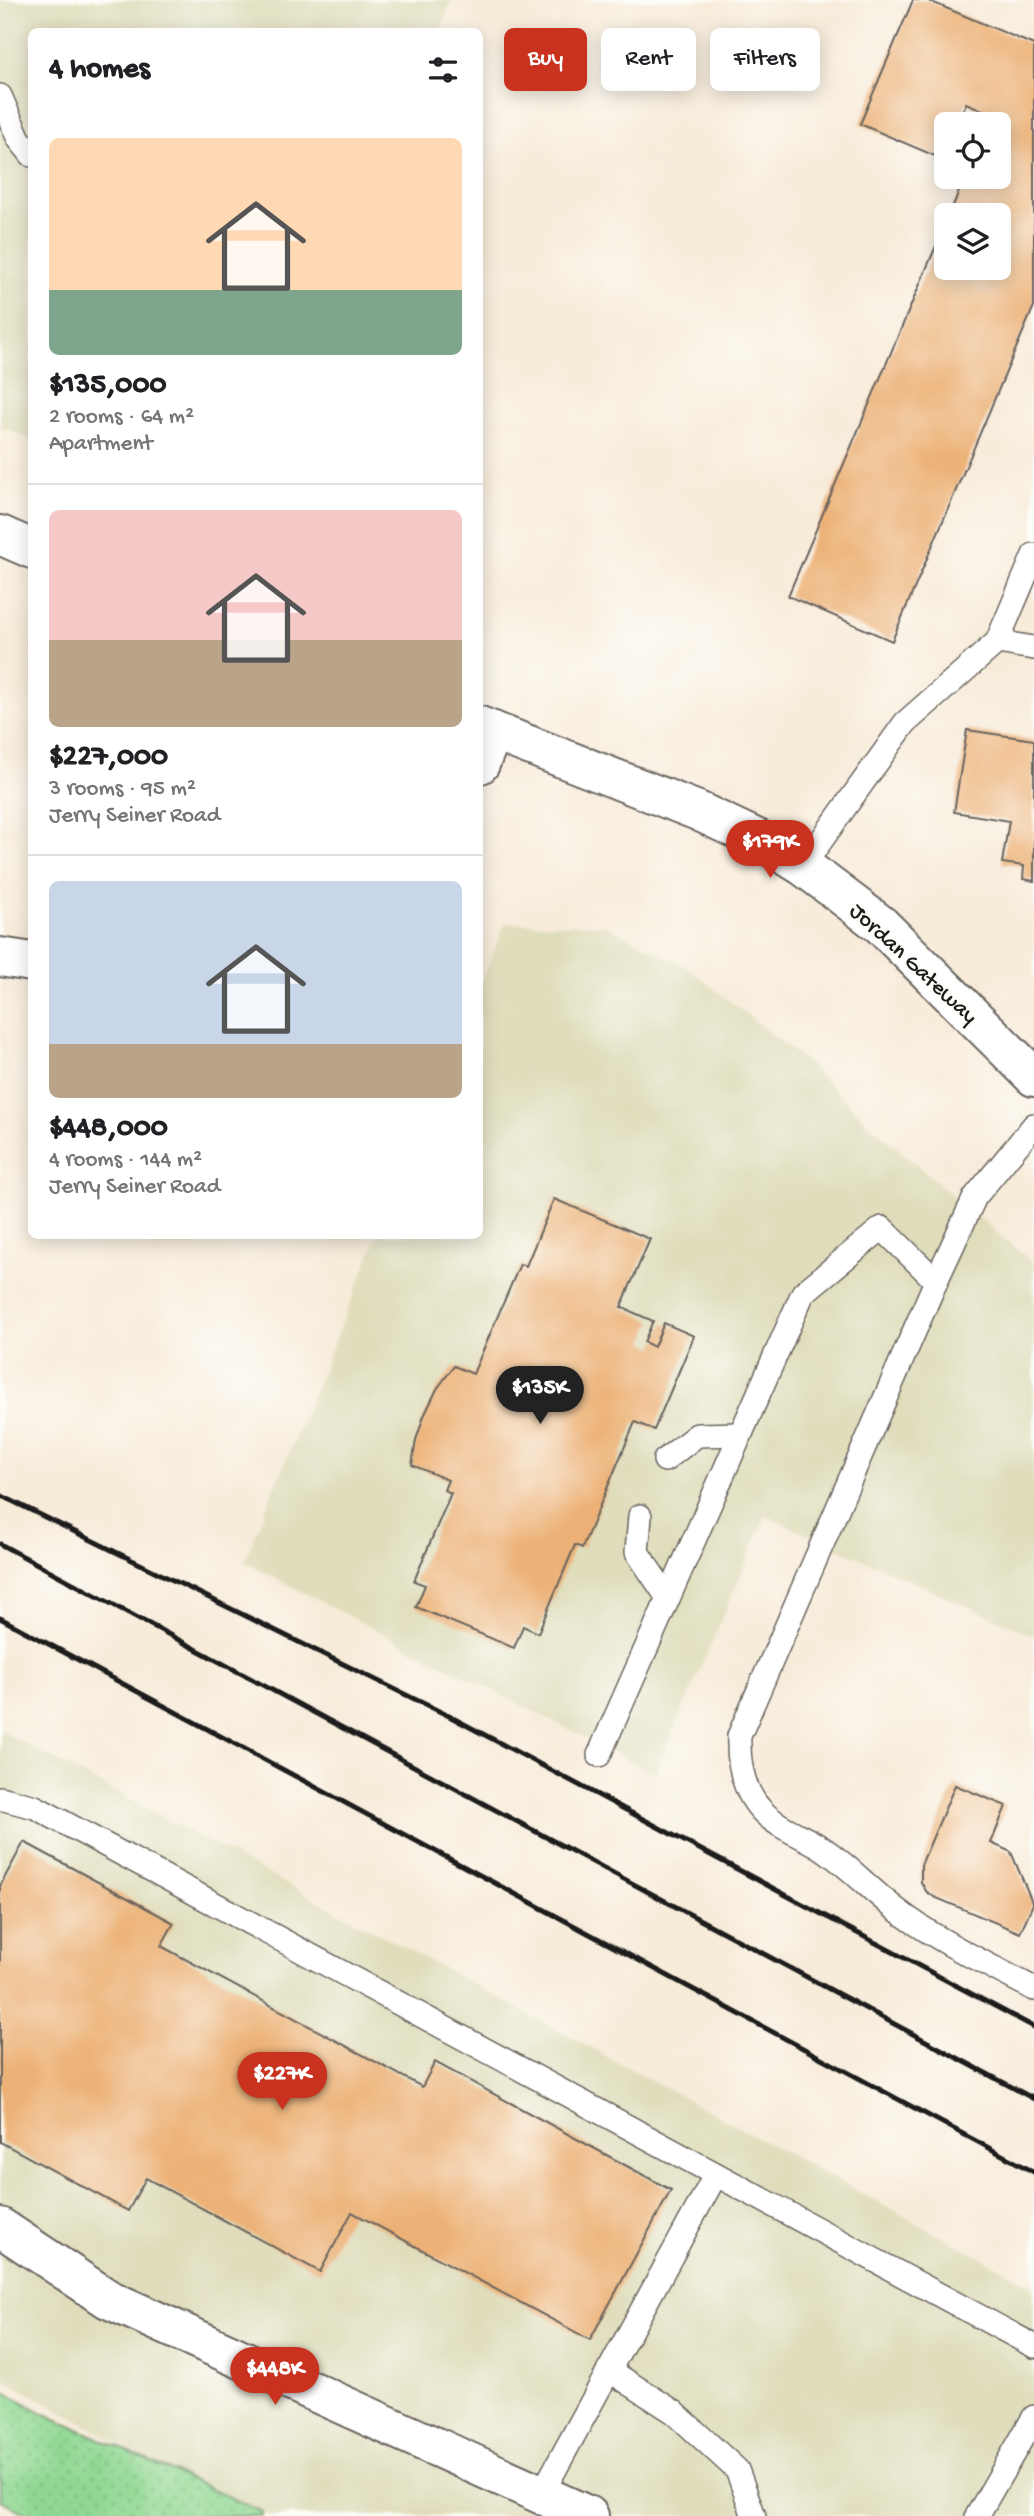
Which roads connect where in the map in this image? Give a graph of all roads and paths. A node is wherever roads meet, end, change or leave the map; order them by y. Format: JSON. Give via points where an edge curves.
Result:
{"nodes":[{"id":1,"x":0,"y":96,"type":"edge"},
{"id":2,"x":28,"y":150,"type":"edge"},
{"id":3,"x":0,"y":536,"type":"edge"},
{"id":4,"x":28,"y":547,"type":"edge"},
{"id":5,"x":1034,"y":555,"type":"edge"},
{"id":6,"x":997,"y":642,"type":"junction"},
{"id":7,"x":1034,"y":648,"type":"edge"},
{"id":8,"x":484,"y":740,"type":"edge"},
{"id":9,"x":803,"y":866,"type":"junction"},
{"id":10,"x":0,"y":957,"type":"edge"},
{"id":11,"x":28,"y":961,"type":"edge"},
{"id":12,"x":1034,"y":1077,"type":"edge"},
{"id":13,"x":1034,"y":1125,"type":"edge"},
{"id":14,"x":936,"y":1280,"type":"junction"},
{"id":15,"x":741,"y":1434,"type":"junction"},
{"id":16,"x":665,"y":1460,"type":"dead end"},
{"id":17,"x":640,"y":1516,"type":"dead end"},
{"id":18,"x":668,"y":1598,"type":"junction"},
{"id":19,"x":599,"y":1755,"type":"dead end"},
{"id":20,"x":0,"y":1798,"type":"edge"},
{"id":21,"x":1034,"y":1989,"type":"edge"},
{"id":22,"x":715,"y":2176,"type":"junction"},
{"id":23,"x":0,"y":2227,"type":"edge"},
{"id":24,"x":1034,"y":2347,"type":"edge"},
{"id":25,"x":610,"y":2370,"type":"junction"},
{"id":26,"x":1034,"y":2417,"type":"edge"},
{"id":27,"x":541,"y":2495,"type":"junction"},
{"id":28,"x":589,"y":2516,"type":"edge"},
{"id":29,"x":754,"y":2516,"type":"edge"},
{"id":30,"x":977,"y":2516,"type":"edge"}],
"edges":[{"from":1,"to":2,"type":"lane"},
{"from":3,"to":4,"type":"main road"},
{"from":5,"to":6,"type":"lane"},
{"from":6,"to":7,"type":"lane"},
{"from":6,"to":9,"type":"lane","via":[[905,723]]},
{"from":8,"to":9,"type":"main road","name":"Jordan Gateway","via":[[698,811]]},
{"from":9,"to":12,"type":"main road","name":"Jordan Gateway","via":[[881,925]]},
{"from":10,"to":11,"type":"main road"},
{"from":13,"to":14,"type":"lane","via":[[975,1197]]},
{"from":14,"to":15,"type":"lane","via":[[883,1227],[803,1293]]},
{"from":14,"to":21,"type":"lane","via":[[739,1736],[738,1756],[741,1775],[762,1811],[824,1849],[926,1930]]},
{"from":15,"to":16,"type":"lane","via":[[697,1436]]},
{"from":15,"to":18,"type":"lane"},
{"from":17,"to":18,"type":"lane","via":[[637,1552]]},
{"from":18,"to":19,"type":"lane"},
{"from":20,"to":22,"type":"lane","via":[[35,1807]]},
{"from":22,"to":24,"type":"lane"},
{"from":22,"to":25,"type":"lane"},
{"from":23,"to":27,"type":"main road","via":[[108,2299]]},
{"from":25,"to":27,"type":"lane"},
{"from":25,"to":29,"type":"lane","via":[[674,2412],[737,2470]]},
{"from":26,"to":30,"type":"lane"},
{"from":27,"to":28,"type":"main road"}]}
